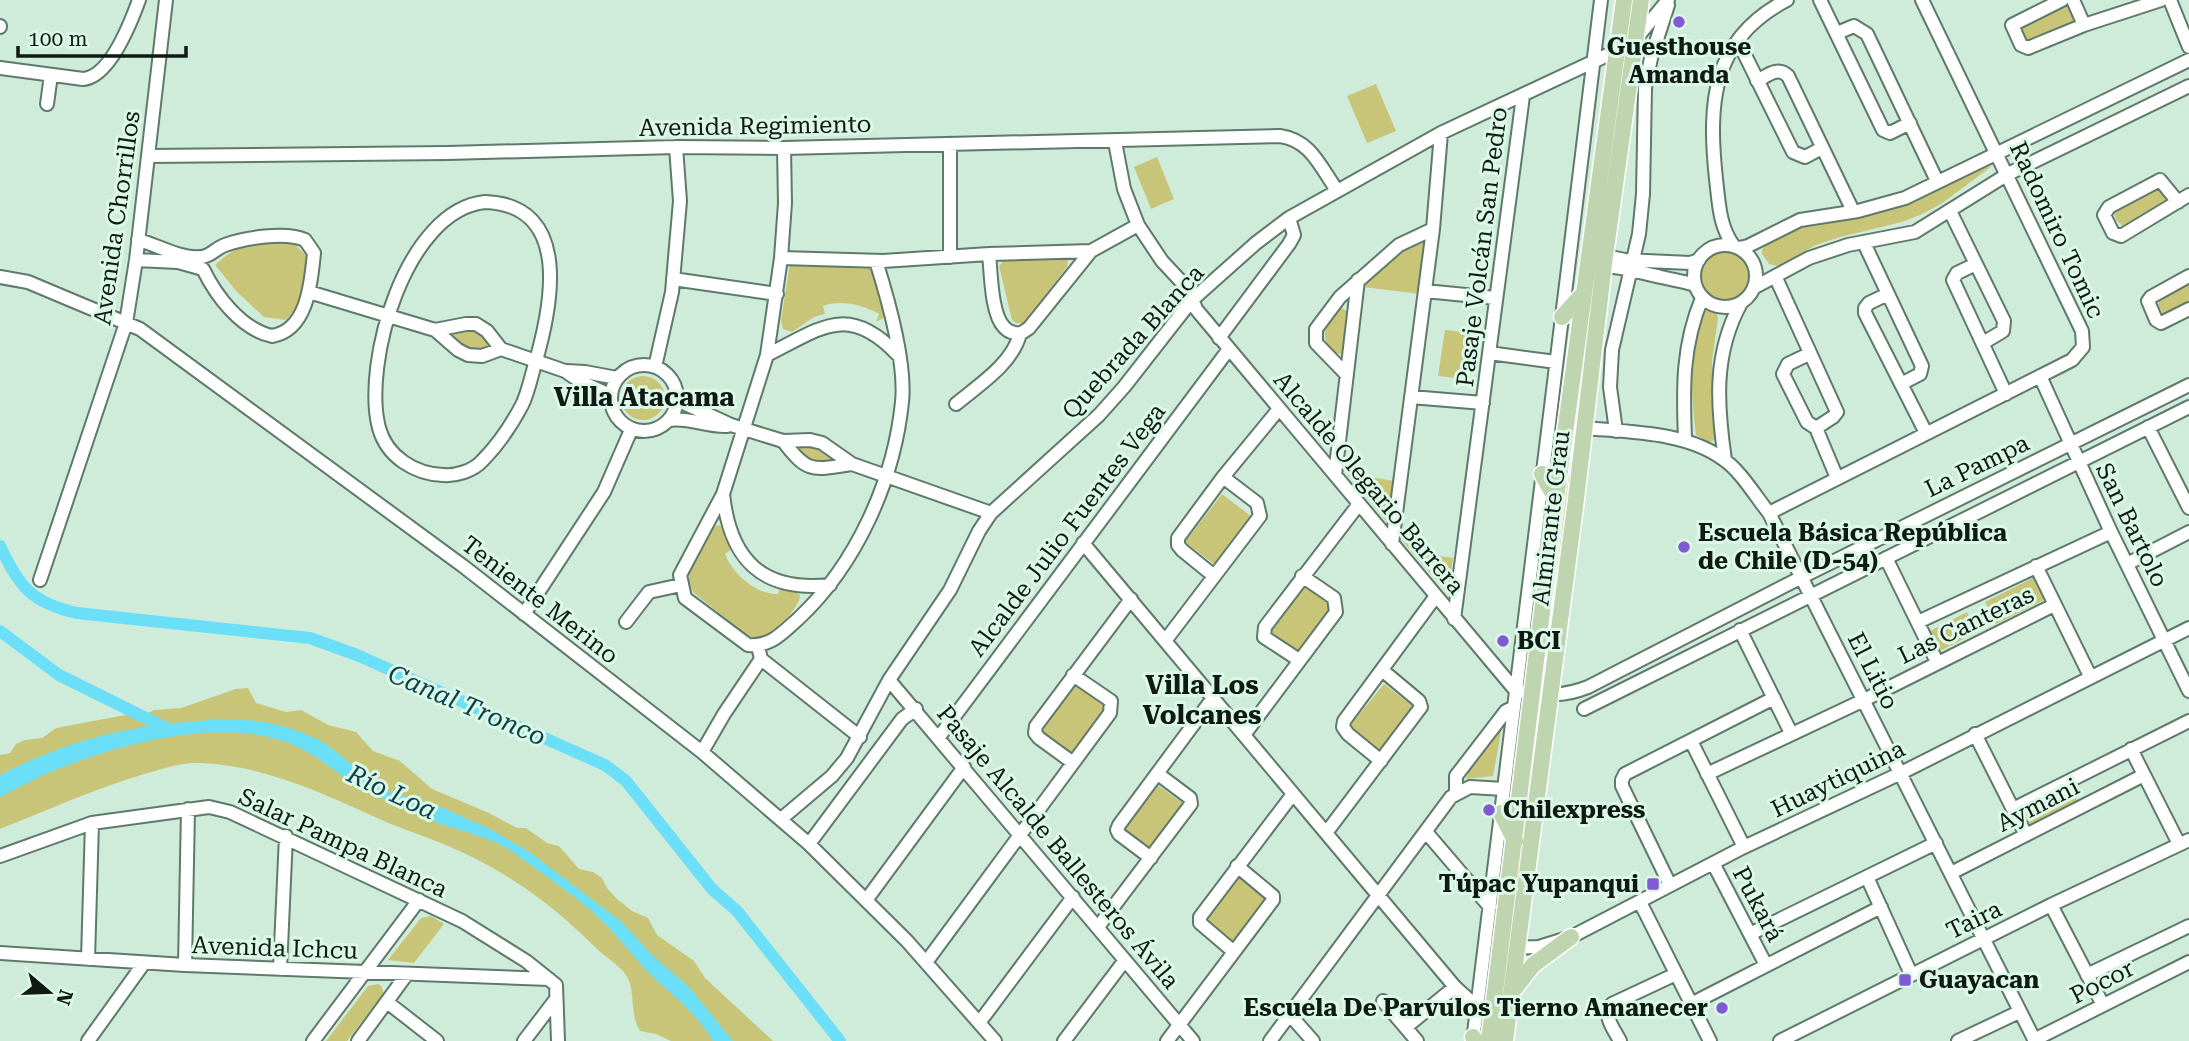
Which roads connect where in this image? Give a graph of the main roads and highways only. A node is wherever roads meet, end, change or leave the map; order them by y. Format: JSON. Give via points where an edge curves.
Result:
{"nodes":[{"id":1,"x":1623,"y":0,"type":"edge"},
{"id":2,"x":1641,"y":0,"type":"edge"},
{"id":3,"x":1583,"y":294,"type":"junction"},
{"id":4,"x":1562,"y":317,"type":"road end"},
{"id":5,"x":1542,"y":474,"type":"road end"},
{"id":6,"x":1556,"y":499,"type":"junction"},
{"id":7,"x":1501,"y":813,"type":"road end"},
{"id":8,"x":1515,"y":841,"type":"junction"},
{"id":9,"x":1571,"y":937,"type":"road end"},
{"id":10,"x":1509,"y":948,"type":"junction"},
{"id":11,"x":1511,"y":994,"type":"junction"},
{"id":12,"x":1478,"y":1040,"type":"edge"},
{"id":13,"x":1504,"y":1041,"type":"edge"}],
"edges":[{"from":1,"to":3,"type":"main road","name":"Almirante Grau"},
{"from":2,"to":10,"type":"main road","name":"Almirante Grau","via":[[1550,696]]},
{"from":3,"to":4,"type":"main road"},
{"from":3,"to":6,"type":"main road","name":"Almirante Grau"},
{"from":5,"to":6,"type":"main road"},
{"from":6,"to":8,"type":"main road","name":"Almirante Grau","via":[[1525,692]]},
{"from":7,"to":8,"type":"main road"},
{"from":8,"to":10,"type":"main road","name":"Almirante Grau"},
{"from":9,"to":11,"type":"main road","via":[[1533,965]]},
{"from":10,"to":11,"type":"main road","name":"Almirante Grau"},
{"from":10,"to":12,"type":"main road","name":"Almirante Grau"},
{"from":11,"to":13,"type":"main road","name":"Almirante Grau"}]}
